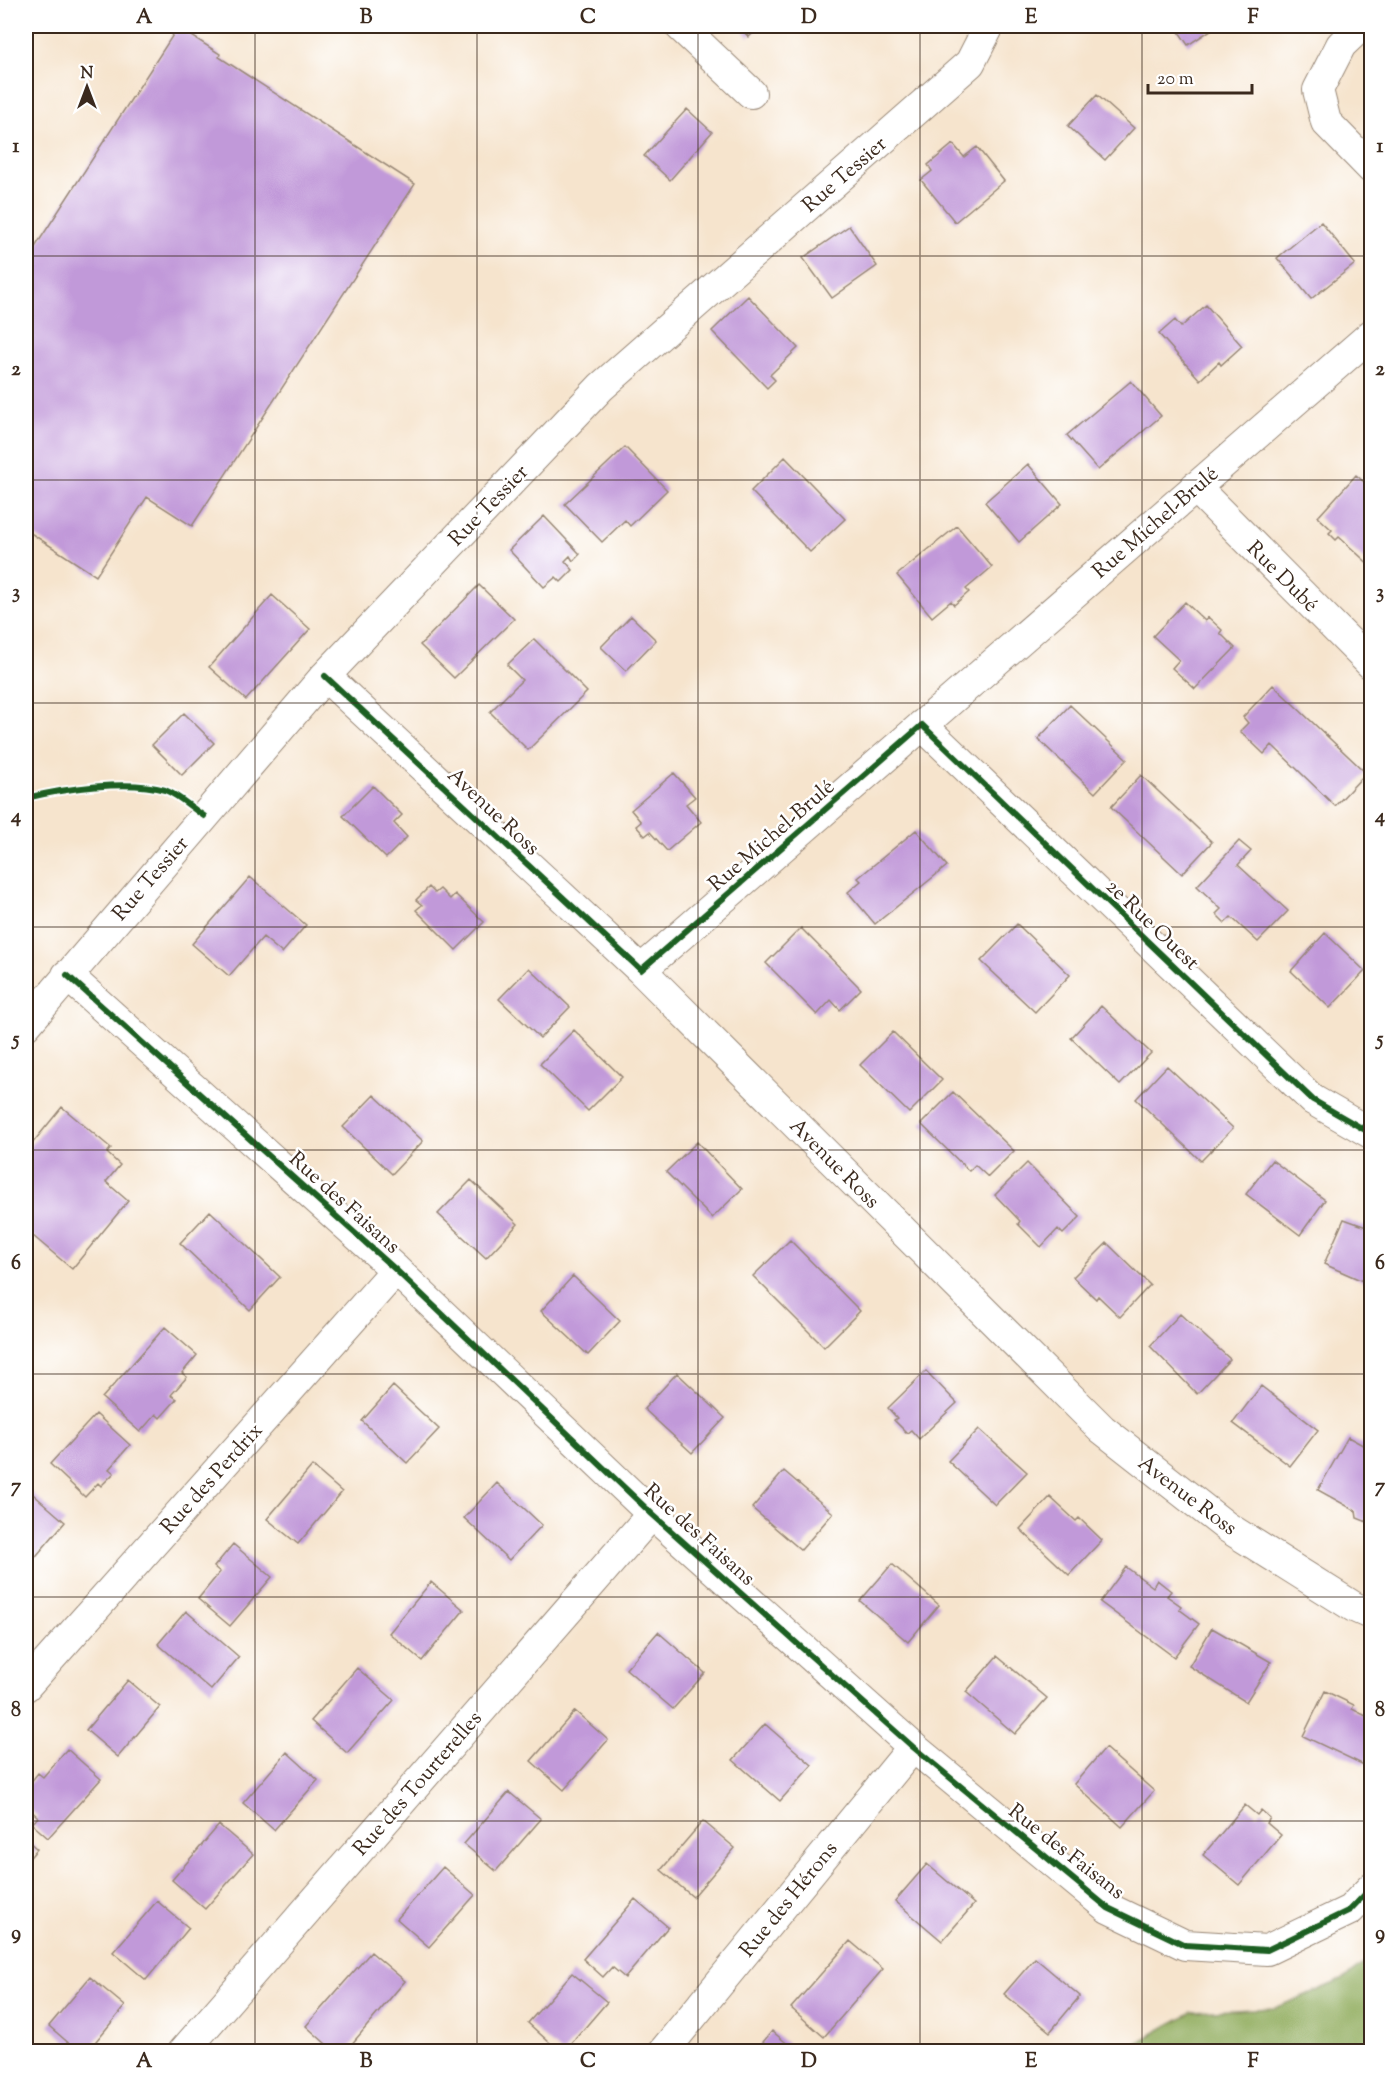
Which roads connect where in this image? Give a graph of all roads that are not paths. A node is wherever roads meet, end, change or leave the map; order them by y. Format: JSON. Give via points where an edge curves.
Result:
{"nodes":[{"id":1,"x":680,"y":26,"type":"edge"},
{"id":2,"x":989,"y":26,"type":"edge"},
{"id":3,"x":1361,"y":26,"type":"edge"},
{"id":4,"x":751,"y":93,"type":"dead end"},
{"id":5,"x":1371,"y":169,"type":"edge"},
{"id":6,"x":1371,"y":334,"type":"edge"},
{"id":7,"x":1195,"y":487,"type":"junction"},
{"id":8,"x":1371,"y":665,"type":"edge"},
{"id":9,"x":325,"y":676,"type":"junction"},
{"id":10,"x":922,"y":725,"type":"junction"},
{"id":11,"x":641,"y":970,"type":"junction"},
{"id":12,"x":67,"y":975,"type":"junction"},
{"id":13,"x":26,"y":1024,"type":"edge"},
{"id":14,"x":1371,"y":1134,"type":"edge"},
{"id":15,"x":396,"y":1270,"type":"junction"},
{"id":16,"x":652,"y":1514,"type":"junction"},
{"id":17,"x":1371,"y":1615,"type":"edge"},
{"id":18,"x":26,"y":1686,"type":"edge"},
{"id":19,"x":913,"y":1747,"type":"junction"},
{"id":20,"x":1371,"y":1887,"type":"edge"},
{"id":21,"x":198,"y":2046,"type":"edge"},
{"id":22,"x":663,"y":2052,"type":"edge"}],
"edges":[{"from":1,"to":4,"type":"street"},
{"from":2,"to":9,"type":"street","name":"Rue Tessier","via":[[970,63],[601,387]]},
{"from":3,"to":5,"type":"street","via":[[1341,45],[1318,90],[1326,122]]},
{"from":6,"to":7,"type":"street","name":"Rue Michel-Brulé"},
{"from":7,"to":8,"type":"street","name":"Rue Dubé"},
{"from":7,"to":10,"type":"street","name":"Rue Michel-Brulé"},
{"from":9,"to":11,"type":"street","name":"Avenue Ross"},
{"from":9,"to":12,"type":"street","name":"Rue Tessier"},
{"from":10,"to":11,"type":"street","name":"Rue Michel-Brulé"},
{"from":10,"to":14,"type":"street","name":"2e Rue Ouest","via":[[1313,1100]]},
{"from":11,"to":17,"type":"street","name":"Avenue Ross","via":[[1102,1429],[1227,1527]]},
{"from":12,"to":13,"type":"street","name":"Rue Tessier"},
{"from":12,"to":15,"type":"street","name":"Rue des Faisans"},
{"from":15,"to":16,"type":"street","name":"Rue des Faisans"},
{"from":15,"to":18,"type":"street","name":"Rue des Perdrix"},
{"from":16,"to":19,"type":"street","name":"Rue des Faisans"},
{"from":16,"to":21,"type":"street","name":"Rue des Tourterelles"},
{"from":19,"to":20,"type":"street","name":"Rue des Faisans","via":[[1108,1908],[1185,1945],[1267,1950],[1350,1910]]},
{"from":19,"to":22,"type":"street","name":"Rue des Hérons"}]}
